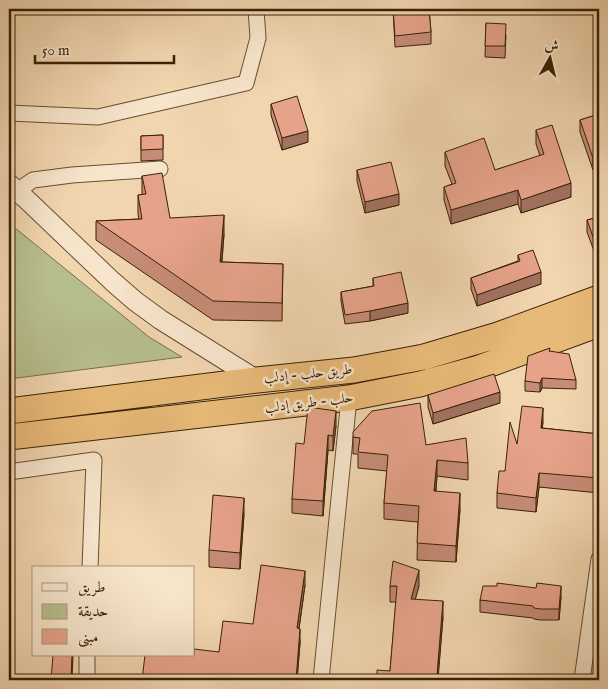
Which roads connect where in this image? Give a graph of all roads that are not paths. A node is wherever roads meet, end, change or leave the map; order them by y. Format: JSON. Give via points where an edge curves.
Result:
{"nodes":[{"id":1,"x":256,"y":9,"type":"edge"},
{"id":2,"x":9,"y":113,"type":"edge"},
{"id":3,"x":160,"y":170,"type":"dead end"},
{"id":4,"x":13,"y":188,"type":"edge"},
{"id":5,"x":599,"y":298,"type":"edge"},
{"id":6,"x":599,"y":324,"type":"edge"},
{"id":7,"x":256,"y":380,"type":"junction"},
{"id":8,"x":349,"y":398,"type":"junction"},
{"id":9,"x":9,"y":412,"type":"edge"},
{"id":10,"x":9,"y":438,"type":"edge"},
{"id":11,"x":9,"y":472,"type":"edge"},
{"id":12,"x":599,"y":559,"type":"edge"},
{"id":13,"x":90,"y":566,"type":"edge"},
{"id":14,"x":87,"y":656,"type":"edge"},
{"id":15,"x":87,"y":680,"type":"edge"},
{"id":16,"x":320,"y":680,"type":"edge"},
{"id":17,"x":582,"y":680,"type":"edge"}],
"edges":[{"from":1,"to":2,"type":"street","via":[[258,38],[246,83],[98,117]]},
{"from":3,"to":4,"type":"street","via":[[72,175],[33,180]]},
{"from":4,"to":7,"type":"street","via":[[135,301]]},
{"from":5,"to":7,"type":"highway","name":"طريق حلب - إدلب","via":[[498,335],[424,357],[354,370]]},
{"from":6,"to":8,"type":"highway","name":"حلب - طريق إدلب","via":[[479,368]]},
{"from":7,"to":9,"type":"highway","name":"طريق حلب - إدلب"},
{"from":8,"to":10,"type":"highway","name":"حلب - طريق إدلب"},
{"from":8,"to":16,"type":"street"},
{"from":11,"to":13,"type":"street","via":[[94,460]]},
{"from":12,"to":17,"type":"street"},
{"from":14,"to":15,"type":"street"}]}
